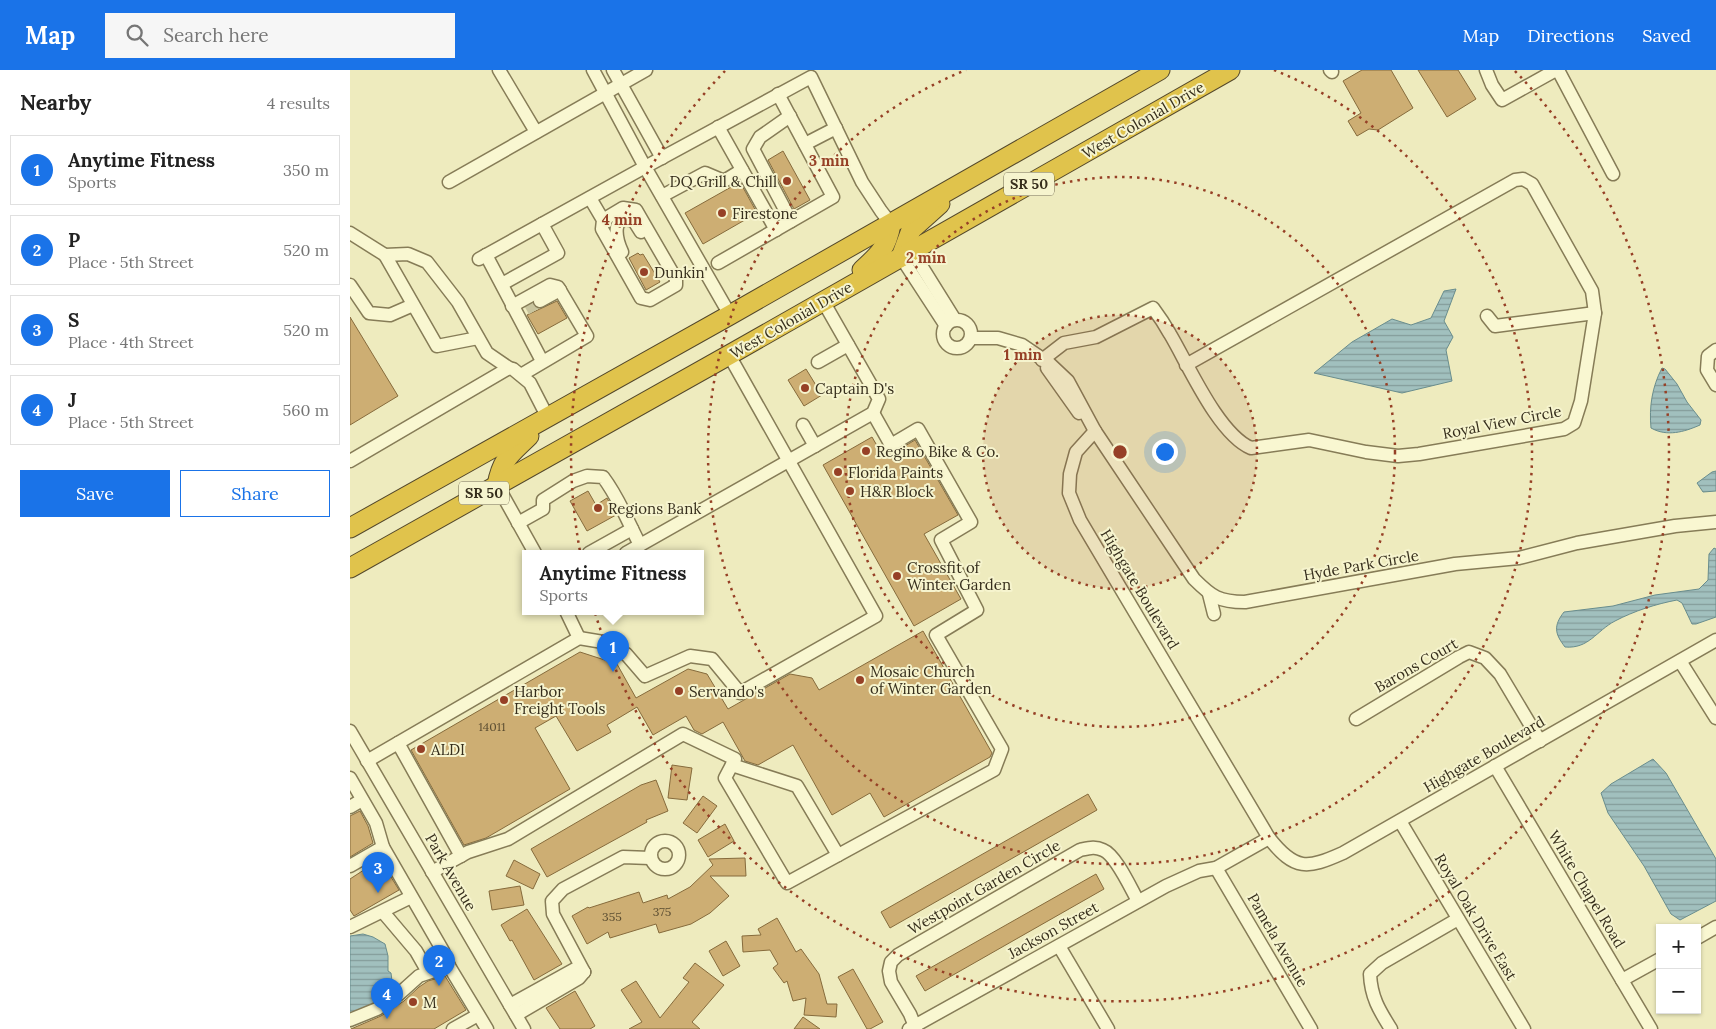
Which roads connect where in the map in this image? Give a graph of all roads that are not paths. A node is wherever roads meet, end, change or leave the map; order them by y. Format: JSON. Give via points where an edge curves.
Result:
{"nodes":[{"id":1,"x":499,"y":70,"type":"edge"},
{"id":2,"x":592,"y":70,"type":"edge"},
{"id":3,"x":613,"y":70,"type":"edge"},
{"id":4,"x":646,"y":70,"type":"edge"},
{"id":5,"x":1160,"y":70,"type":"edge"},
{"id":6,"x":1230,"y":70,"type":"edge"},
{"id":7,"x":1486,"y":70,"type":"edge"},
{"id":8,"x":1557,"y":70,"type":"edge"},
{"id":9,"x":809,"y":73,"type":"edge"},
{"id":10,"x":621,"y":83,"type":"junction"},
{"id":11,"x":605,"y":92,"type":"junction"},
{"id":12,"x":778,"y":94,"type":"junction"},
{"id":13,"x":790,"y":116,"type":"junction"},
{"id":14,"x":718,"y":127,"type":"junction"},
{"id":15,"x":836,"y":128,"type":"junction"},
{"id":16,"x":536,"y":132,"type":"junction"},
{"id":17,"x":805,"y":144,"type":"junction"},
{"id":18,"x":662,"y":158,"type":"junction"},
{"id":19,"x":646,"y":167,"type":"junction"},
{"id":20,"x":742,"y":170,"type":"junction"},
{"id":21,"x":1613,"y":174,"type":"dead end"},
{"id":22,"x":968,"y":178,"type":"junction"},
{"id":23,"x":449,"y":182,"type":"dead end"},
{"id":24,"x":662,"y":196,"type":"junction"},
{"id":25,"x":590,"y":198,"type":"junction"},
{"id":26,"x":603,"y":220,"type":"junction"},
{"id":27,"x":790,"y":221,"type":"junction"},
{"id":28,"x":542,"y":224,"type":"junction"},
{"id":29,"x":891,"y":224,"type":"junction"},
{"id":30,"x":776,"y":230,"type":"junction"},
{"id":31,"x":350,"y":234,"type":"edge"},
{"id":32,"x":906,"y":254,"type":"junction"},
{"id":33,"x":385,"y":255,"type":"junction"},
{"id":34,"x":698,"y":260,"type":"junction"},
{"id":35,"x":718,"y":263,"type":"junction"},
{"id":36,"x":710,"y":281,"type":"junction"},
{"id":37,"x":502,"y":284,"type":"junction"},
{"id":38,"x":350,"y":285,"type":"edge"},
{"id":39,"x":560,"y":290,"type":"junction"},
{"id":40,"x":668,"y":290,"type":"junction"},
{"id":41,"x":648,"y":300,"type":"junction"},
{"id":42,"x":826,"y":300,"type":"junction"},
{"id":43,"x":540,"y":301,"type":"tunnel mouth"},
{"id":44,"x":413,"y":305,"type":"junction"},
{"id":45,"x":518,"y":310,"type":"junction"},
{"id":46,"x":1595,"y":313,"type":"junction"},
{"id":47,"x":730,"y":315,"type":"junction"},
{"id":48,"x":1487,"y":316,"type":"dead end"},
{"id":49,"x":950,"y":323,"type":"junction"},
{"id":50,"x":478,"y":338,"type":"junction"},
{"id":51,"x":970,"y":338,"type":"junction"},
{"id":52,"x":848,"y":345,"type":"junction"},
{"id":53,"x":1716,"y":350,"type":"edge"},
{"id":54,"x":729,"y":355,"type":"junction"},
{"id":55,"x":1042,"y":360,"type":"junction"},
{"id":56,"x":542,"y":361,"type":"junction"},
{"id":57,"x":818,"y":362,"type":"dead end"},
{"id":58,"x":1186,"y":365,"type":"junction"},
{"id":59,"x":509,"y":368,"type":"junction"},
{"id":60,"x":521,"y":375,"type":"junction"},
{"id":61,"x":1716,"y":385,"type":"edge"},
{"id":62,"x":873,"y":413,"type":"junction"},
{"id":63,"x":548,"y":418,"type":"junction"},
{"id":64,"x":803,"y":425,"type":"dead end"},
{"id":65,"x":1095,"y":431,"type":"junction"},
{"id":66,"x":815,"y":446,"type":"junction"},
{"id":67,"x":789,"y":460,"type":"junction"},
{"id":68,"x":350,"y":461,"type":"edge"},
{"id":69,"x":497,"y":485,"type":"junction"},
{"id":70,"x":1716,"y":522,"type":"edge"},
{"id":71,"x":518,"y":523,"type":"junction"},
{"id":72,"x":350,"y":528,"type":"edge"},
{"id":73,"x":632,"y":529,"type":"junction"},
{"id":74,"x":640,"y":545,"type":"junction"},
{"id":75,"x":533,"y":550,"type":"edge"},
{"id":76,"x":594,"y":550,"type":"edge"},
{"id":77,"x":631,"y":550,"type":"edge"},
{"id":78,"x":350,"y":568,"type":"edge"},
{"id":79,"x":1208,"y":594,"type":"junction"},
{"id":80,"x":1214,"y":614,"type":"dead end"},
{"id":81,"x":568,"y":615,"type":"edge"},
{"id":82,"x":579,"y":638,"type":"junction"},
{"id":83,"x":1716,"y":640,"type":"edge"},
{"id":84,"x":1680,"y":661,"type":"junction"},
{"id":85,"x":1716,"y":718,"type":"edge"},
{"id":86,"x":1356,"y":719,"type":"dead end"},
{"id":87,"x":350,"y":732,"type":"edge"},
{"id":88,"x":1540,"y":741,"type":"junction"},
{"id":89,"x":398,"y":743,"type":"junction"},
{"id":90,"x":367,"y":761,"type":"junction"},
{"id":91,"x":732,"y":765,"type":"junction"},
{"id":92,"x":1495,"y":766,"type":"junction"},
{"id":93,"x":350,"y":778,"type":"edge"},
{"id":94,"x":362,"y":800,"type":"junction"},
{"id":95,"x":350,"y":807,"type":"edge"},
{"id":96,"x":1400,"y":821,"type":"junction"},
{"id":97,"x":1269,"y":838,"type":"junction"},
{"id":98,"x":383,"y":847,"type":"junction"},
{"id":99,"x":838,"y":855,"type":"junction"},
{"id":100,"x":461,"y":856,"type":"junction"},
{"id":101,"x":650,"y":858,"type":"dead end"},
{"id":102,"x":350,"y":866,"type":"edge"},
{"id":103,"x":1216,"y":868,"type":"junction"},
{"id":104,"x":432,"y":872,"type":"junction"},
{"id":105,"x":411,"y":897,"type":"junction"},
{"id":106,"x":1138,"y":902,"type":"junction"},
{"id":107,"x":383,"y":912,"type":"junction"},
{"id":108,"x":1458,"y":919,"type":"junction"},
{"id":109,"x":350,"y":927,"type":"edge"},
{"id":110,"x":1716,"y":927,"type":"edge"},
{"id":111,"x":1701,"y":936,"type":"edge"},
{"id":112,"x":1058,"y":946,"type":"junction"},
{"id":113,"x":1656,"y":961,"type":"edge"},
{"id":114,"x":450,"y":966,"type":"junction"},
{"id":115,"x":428,"y":972,"type":"junction"},
{"id":116,"x":1622,"y":980,"type":"junction"},
{"id":117,"x":513,"y":1010,"type":"junction"},
{"id":118,"x":478,"y":1015,"type":"junction"},
{"id":119,"x":350,"y":1020,"type":"edge"},
{"id":120,"x":913,"y":1028,"type":"edge"},
{"id":121,"x":453,"y":1029,"type":"edge"},
{"id":122,"x":487,"y":1029,"type":"edge"},
{"id":123,"x":524,"y":1029,"type":"edge"},
{"id":124,"x":1108,"y":1029,"type":"edge"},
{"id":125,"x":1311,"y":1029,"type":"edge"},
{"id":126,"x":1391,"y":1029,"type":"edge"},
{"id":127,"x":1524,"y":1029,"type":"edge"},
{"id":128,"x":1651,"y":1029,"type":"edge"}],
"edges":[{"from":1,"to":16,"type":"street"},
{"from":2,"to":11,"type":"street"},
{"from":3,"to":10,"type":"street"},
{"from":4,"to":10,"type":"street"},
{"from":5,"to":22,"type":"highway","number":"SR 50"},
{"from":6,"to":32,"type":"highway","name":"West Colonial Drive","number":"SR 50"},
{"from":7,"to":8,"type":"street","via":[[1502,100]]},
{"from":8,"to":21,"type":"street"},
{"from":9,"to":12,"type":"street"},
{"from":9,"to":15,"type":"street"},
{"from":10,"to":11,"type":"street"},
{"from":10,"to":18,"type":"street"},
{"from":11,"to":16,"type":"street"},
{"from":11,"to":19,"type":"street"},
{"from":12,"to":13,"type":"street"},
{"from":12,"to":14,"type":"street"},
{"from":13,"to":17,"type":"street"},
{"from":13,"to":27,"type":"street","via":[[760,137],[753,149]]},
{"from":14,"to":18,"type":"street"},
{"from":14,"to":20,"type":"street"},
{"from":15,"to":17,"type":"street"},
{"from":15,"to":29,"type":"street","via":[[862,182]]},
{"from":16,"to":23,"type":"street"},
{"from":17,"to":27,"type":"street","via":[[833,197]]},
{"from":18,"to":19,"type":"street"},
{"from":19,"to":24,"type":"street"},
{"from":19,"to":25,"type":"street"},
{"from":20,"to":24,"type":"street","via":[[724,180],[705,173]]},
{"from":20,"to":30,"type":"street"},
{"from":22,"to":29,"type":"highway","number":"SR 50"},
{"from":22,"to":32,"type":"highway","via":[[911,230]]},
{"from":24,"to":34,"type":"street"},
{"from":25,"to":26,"type":"street"},
{"from":25,"to":28,"type":"street"},
{"from":26,"to":40,"type":"street","via":[[623,208],[636,210],[676,279],[676,285]]},
{"from":26,"to":41,"type":"street","via":[[602,229],[641,298]]},
{"from":27,"to":30,"type":"street"},
{"from":28,"to":37,"type":"street","via":[[558,252]]},
{"from":28,"to":37,"type":"street","via":[[483,257]]},
{"from":29,"to":42,"type":"highway","via":[[888,241],[879,255]]},
{"from":29,"to":47,"type":"highway","number":"SR 50"},
{"from":30,"to":35,"type":"street"},
{"from":31,"to":33,"type":"street"},
{"from":32,"to":42,"type":"highway","name":"West Colonial Drive","number":"SR 50"},
{"from":32,"to":49,"type":"street"},
{"from":33,"to":44,"type":"street"},
{"from":33,"to":50,"type":"street","via":[[408,254],[427,262],[458,302]]},
{"from":34,"to":35,"type":"street"},
{"from":34,"to":36,"type":"street"},
{"from":35,"to":36,"type":"street"},
{"from":36,"to":47,"type":"street"},
{"from":37,"to":45,"type":"street"},
{"from":38,"to":44,"type":"street","via":[[369,313],[390,316]]},
{"from":39,"to":43,"type":"street"},
{"from":39,"to":45,"type":"street","via":[[550,285]]},
{"from":39,"to":56,"type":"street","via":[[587,336]]},
{"from":40,"to":41,"type":"street"},
{"from":40,"to":41,"type":"street","via":[[668,280],[634,221],[622,221],[617,225],[616,239]]},
{"from":42,"to":52,"type":"street"},
{"from":42,"to":54,"type":"highway","name":"West Colonial Drive","number":"SR 50"},
{"from":44,"to":50,"type":"street","via":[[437,346]]},
{"from":45,"to":56,"type":"street"},
{"from":46,"to":48,"type":"street","via":[[1495,326]]},
{"from":46,"to":58,"type":"street","name":"Royal View Circle","via":[[1592,291],[1532,184],[1523,179],[1515,180]]},
{"from":46,"to":58,"type":"street","name":"Royal View Circle","via":[[1581,401],[1574,423],[1564,429],[1419,454],[1398,456],[1366,452],[1309,440],[1251,448],[1236,438],[1213,410]]},
{"from":47,"to":63,"type":"highway","number":"SR 50"},
{"from":49,"to":51,"type":"street","via":[[960,320],[968,325]]},
{"from":49,"to":51,"type":"street","via":[[943,335],[951,346],[961,347]]},
{"from":50,"to":59,"type":"street","via":[[487,354]]},
{"from":51,"to":55,"type":"street","name":"Hyde Park Circle","via":[[998,338],[1022,345]]},
{"from":52,"to":57,"type":"street"},
{"from":52,"to":62,"type":"street","via":[[879,399]]},
{"from":53,"to":61,"type":"street","via":[[1708,356],[1707,370]]},
{"from":54,"to":67,"type":"street"},
{"from":54,"to":69,"type":"highway","name":"West Colonial Drive","number":"SR 50"},
{"from":55,"to":58,"type":"street","name":"Royal View Circle","via":[[1064,343],[1096,337],[1153,308]]},
{"from":55,"to":65,"type":"street","name":"Hyde Park Circle","via":[[1062,392]]},
{"from":56,"to":60,"type":"street"},
{"from":59,"to":60,"type":"street"},
{"from":59,"to":68,"type":"street"},
{"from":60,"to":63,"type":"street","via":[[530,383]]},
{"from":62,"to":66,"type":"street"},
{"from":62,"to":99,"type":"street","via":[[890,445],[918,429],[971,522],[941,540],[977,610],[936,635],[1002,749],[994,770]]},
{"from":63,"to":69,"type":"highway","via":[[507,458]]},
{"from":63,"to":72,"type":"highway","number":"SR 50"},
{"from":64,"to":66,"type":"street"},
{"from":65,"to":79,"type":"street","name":"Hyde Park Circle","via":[[1194,579]]},
{"from":65,"to":97,"type":"street","name":"Highgate Boulevard","via":[[1076,452],[1070,474],[1069,492],[1080,520]]},
{"from":66,"to":67,"type":"street"},
{"from":67,"to":74,"type":"street"},
{"from":67,"to":82,"type":"street","via":[[876,616],[740,693],[712,659],[690,656],[645,676],[626,654],[603,642]]},
{"from":69,"to":71,"type":"street"},
{"from":69,"to":78,"type":"highway","name":"West Colonial Drive","number":"SR 50"},
{"from":70,"to":79,"type":"street","name":"Hyde Park Circle","via":[[1675,526],[1577,543],[1519,558],[1455,564],[1245,602],[1227,602]]},
{"from":71,"to":73,"type":"street","via":[[543,509],[543,500],[587,476],[603,477],[612,488]]},
{"from":71,"to":75,"type":"street"},
{"from":73,"to":74,"type":"street"},
{"from":73,"to":76,"type":"street"},
{"from":74,"to":77,"type":"street"},
{"from":79,"to":80,"type":"street"},
{"from":81,"to":82,"type":"street"},
{"from":82,"to":89,"type":"street"},
{"from":83,"to":84,"type":"street","name":"Highgate Boulevard"},
{"from":84,"to":85,"type":"street"},
{"from":84,"to":88,"type":"street","name":"Highgate Boulevard"},
{"from":86,"to":88,"type":"street","name":"Barons Court","via":[[1469,652],[1484,658],[1500,674]]},
{"from":87,"to":90,"type":"street","name":"Park Avenue"},
{"from":88,"to":92,"type":"street","name":"Highgate Boulevard"},
{"from":89,"to":90,"type":"street"},
{"from":89,"to":100,"type":"street"},
{"from":90,"to":104,"type":"street","name":"Park Avenue"},
{"from":91,"to":99,"type":"street","via":[[797,786]]},
{"from":91,"to":99,"type":"street","via":[[725,778],[787,883]]},
{"from":91,"to":100,"type":"street","via":[[735,759],[683,734],[508,839]]},
{"from":92,"to":96,"type":"street","name":"Highgate Boulevard"},
{"from":92,"to":116,"type":"street","name":"White Chapel Road"},
{"from":93,"to":94,"type":"street"},
{"from":94,"to":95,"type":"street"},
{"from":94,"to":98,"type":"street","via":[[376,823]]},
{"from":96,"to":97,"type":"street","name":"Highgate Boulevard","via":[[1320,863],[1299,864],[1290,860]]},
{"from":96,"to":108,"type":"street","name":"Royal Oak Drive East"},
{"from":97,"to":103,"type":"street"},
{"from":98,"to":102,"type":"street"},
{"from":98,"to":105,"type":"street"},
{"from":100,"to":104,"type":"street"},
{"from":101,"to":117,"type":"street","via":[[623,857],[563,888],[552,902],[553,914],[584,972],[579,978]]},
{"from":103,"to":106,"type":"street","name":"Jackson Street","via":[[1199,871]]},
{"from":103,"to":125,"type":"street","name":"Pamela Avenue"},
{"from":104,"to":117,"type":"street","name":"Park Avenue"},
{"from":105,"to":107,"type":"street"},
{"from":105,"to":114,"type":"street"},
{"from":106,"to":112,"type":"street","name":"Jackson Street"},
{"from":106,"to":120,"type":"street","name":"Westpoint Garden Circle","via":[[1105,850],[1093,847],[1080,850],[891,962],[891,982],[910,1014]]},
{"from":107,"to":109,"type":"street"},
{"from":107,"to":115,"type":"street","via":[[416,951]]},
{"from":108,"to":126,"type":"street","via":[[1382,963],[1370,974],[1377,1006]]},
{"from":108,"to":127,"type":"street","name":"Royal Oak Drive East"},
{"from":110,"to":111,"type":"street"},
{"from":112,"to":120,"type":"street","name":"Jackson Street"},
{"from":112,"to":124,"type":"street"},
{"from":113,"to":116,"type":"street"},
{"from":114,"to":115,"type":"street"},
{"from":114,"to":118,"type":"street"},
{"from":115,"to":119,"type":"street","via":[[377,1009]]},
{"from":116,"to":128,"type":"street","name":"White Chapel Road"},
{"from":117,"to":123,"type":"street","name":"Park Avenue"},
{"from":118,"to":121,"type":"street"},
{"from":118,"to":122,"type":"street"}]}
